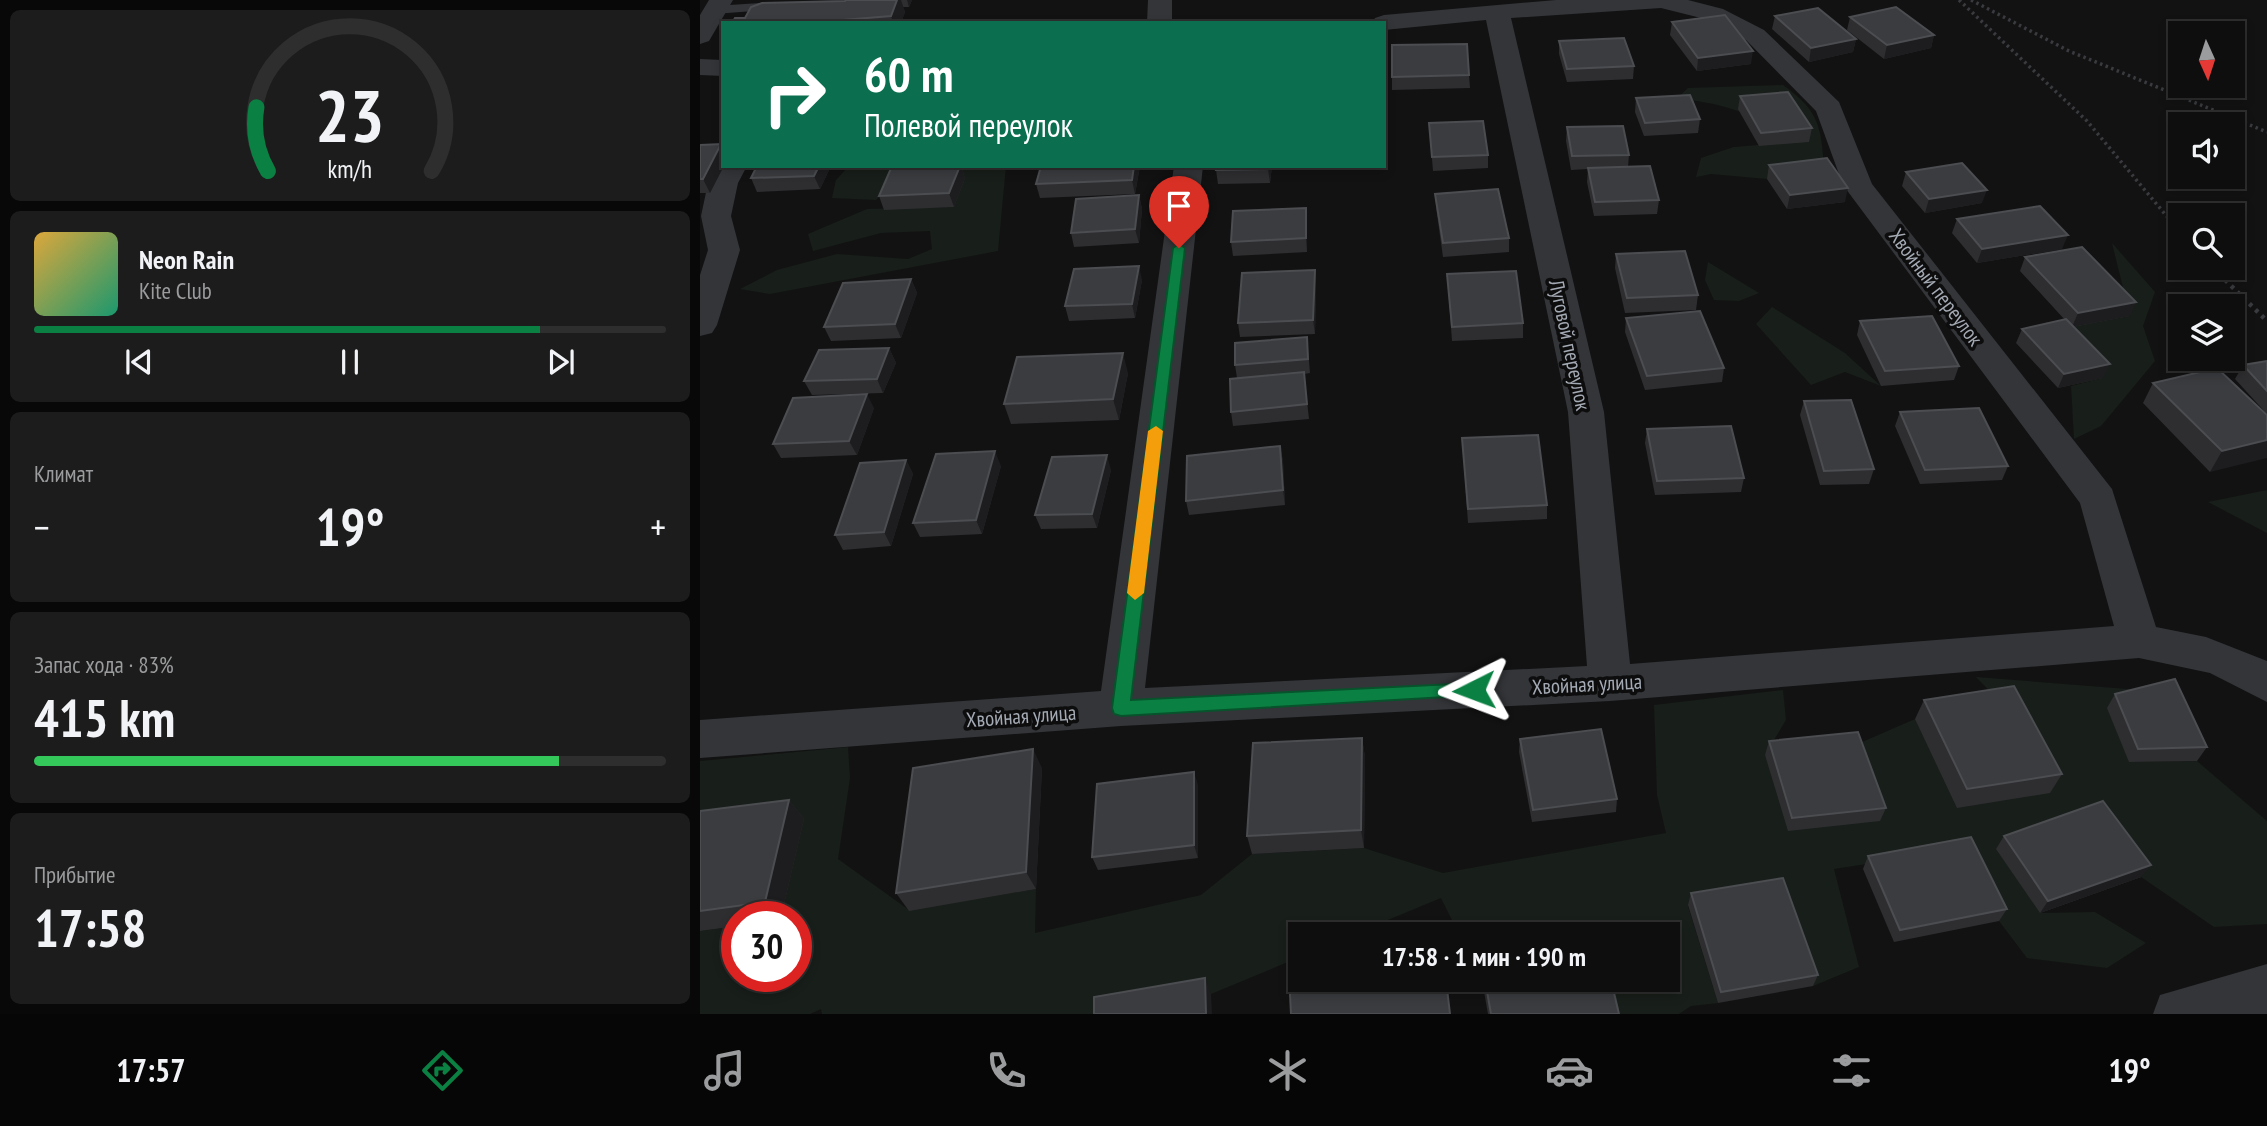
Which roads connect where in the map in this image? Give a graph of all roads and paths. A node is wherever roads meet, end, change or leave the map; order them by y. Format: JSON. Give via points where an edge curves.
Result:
{"nodes":[{"id":1,"x":1160,"y":0,"type":"edge"},
{"id":2,"x":1959,"y":0,"type":"edge"},
{"id":3,"x":1971,"y":0,"type":"edge"},
{"id":4,"x":1668,"y":1,"type":"edge"},
{"id":5,"x":718,"y":5,"type":"edge"},
{"id":6,"x":796,"y":5,"type":"edge"},
{"id":7,"x":1497,"y":12,"type":"junction"},
{"id":8,"x":1159,"y":21,"type":"edge"},
{"id":9,"x":1386,"y":23,"type":"edge"},
{"id":10,"x":700,"y":36,"type":"edge"},
{"id":11,"x":700,"y":68,"type":"edge"},
{"id":12,"x":721,"y":68,"type":"edge"},
{"id":13,"x":2267,"y":131,"type":"edge"},
{"id":14,"x":732,"y":168,"type":"edge"},
{"id":15,"x":1189,"y":168,"type":"edge"},
{"id":16,"x":2168,"y":218,"type":"edge"},
{"id":17,"x":2225,"y":280,"type":"edge"},
{"id":18,"x":2267,"y":321,"type":"edge"},
{"id":19,"x":700,"y":325,"type":"edge"},
{"id":20,"x":2140,"y":641,"type":"junction"},
{"id":21,"x":2262,"y":680,"type":"edge"},
{"id":22,"x":1610,"y":683,"type":"junction"},
{"id":23,"x":1121,"y":708,"type":"junction"},
{"id":24,"x":700,"y":739,"type":"edge"},
{"id":25,"x":2267,"y":990,"type":"edge"},
{"id":26,"x":2179,"y":1014,"type":"edge"}],
"edges":[{"from":1,"to":8,"type":"street"},
{"from":2,"to":16,"type":"path","via":[[2087,121]]},
{"from":3,"to":13,"type":"path","via":[[2069,51]]},
{"from":4,"to":7,"type":"street","name":"Хвойный переулок"},
{"from":4,"to":20,"type":"street","name":"Хвойный переулок","via":[[1714,14],[1755,35],[1829,107],[1858,185],[2098,499]]},
{"from":5,"to":6,"type":"lane"},
{"from":5,"to":10,"type":"street"},
{"from":7,"to":9,"type":"street","name":"Хвойный переулок"},
{"from":7,"to":22,"type":"street","name":"Луговой переулок","via":[[1586,412]]},
{"from":11,"to":12,"type":"street"},
{"from":14,"to":19,"type":"street","via":[[723,183],[716,216],[724,250]]},
{"from":15,"to":23,"type":"street"},
{"from":17,"to":18,"type":"path"},
{"from":20,"to":21,"type":"street","name":"Хвойная улица","via":[[2205,652]]},
{"from":20,"to":22,"type":"street","name":"Хвойная улица"},
{"from":22,"to":23,"type":"street","name":"Хвойная улица"},
{"from":23,"to":24,"type":"street","name":"Хвойная улица"},
{"from":25,"to":26,"type":"street"}]}
